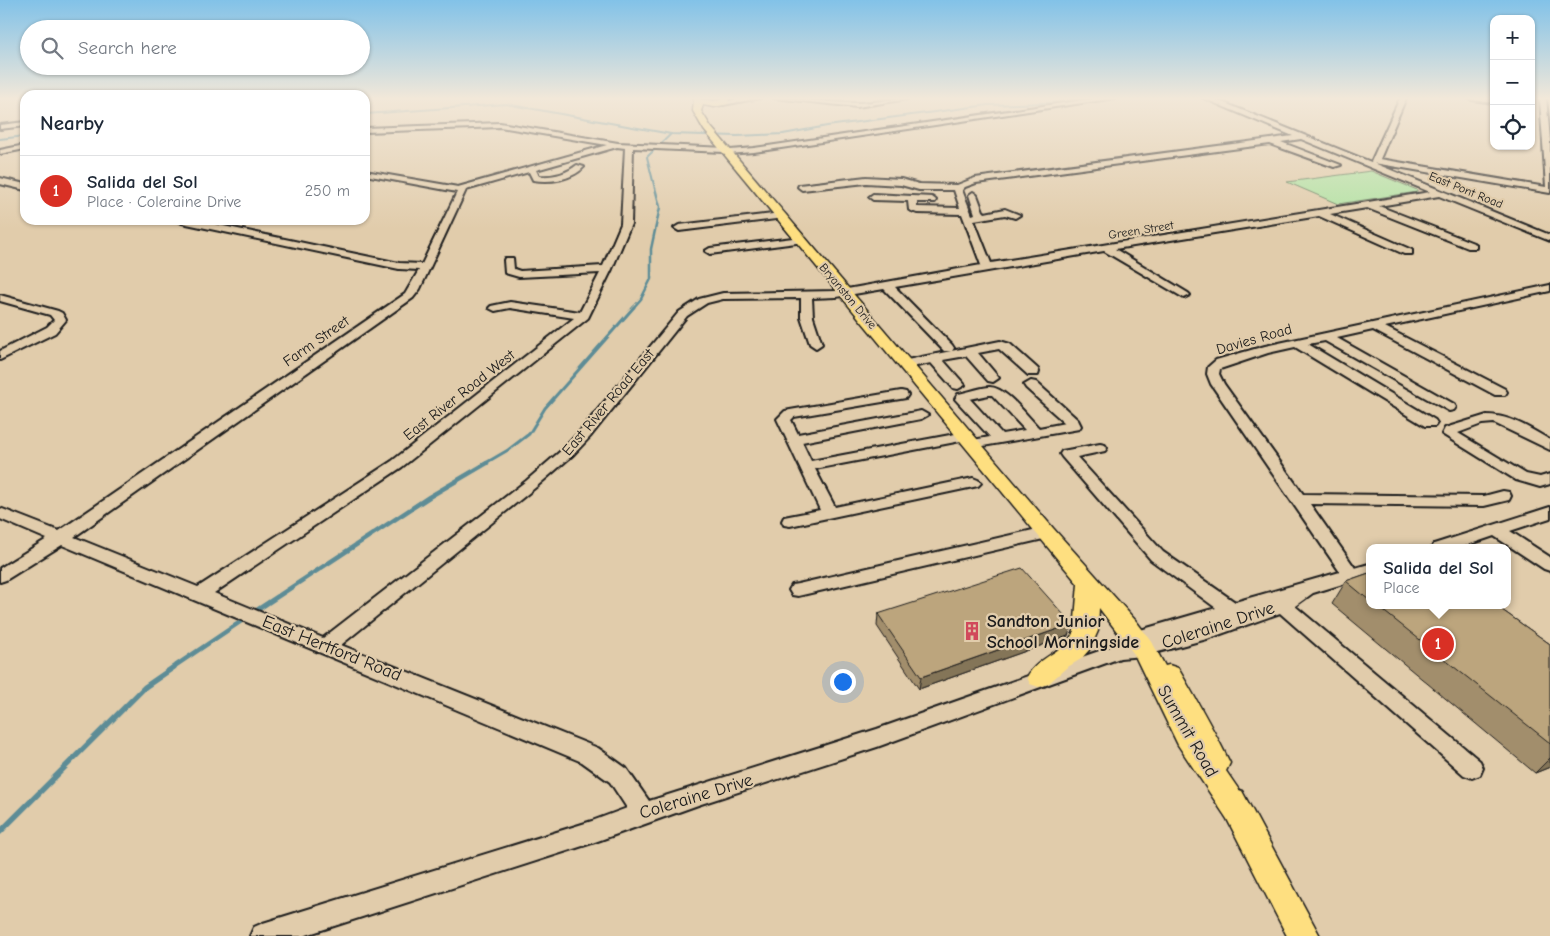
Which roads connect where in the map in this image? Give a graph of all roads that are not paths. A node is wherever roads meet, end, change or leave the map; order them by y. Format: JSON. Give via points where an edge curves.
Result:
{"nodes":[{"id":1,"x":598,"y":142,"type":"edge"},
{"id":2,"x":718,"y":142,"type":"edge"},
{"id":3,"x":811,"y":142,"type":"edge"},
{"id":4,"x":1271,"y":142,"type":"joint"},
{"id":5,"x":1314,"y":142,"type":"edge"},
{"id":6,"x":1384,"y":142,"type":"edge"},
{"id":7,"x":1547,"y":142,"type":"edge"},
{"id":8,"x":623,"y":146,"type":"junction"},
{"id":9,"x":20,"y":148,"type":"edge"},
{"id":10,"x":724,"y":149,"type":"junction"},
{"id":11,"x":0,"y":152,"type":"edge"},
{"id":12,"x":1359,"y":160,"type":"junction"},
{"id":13,"x":1374,"y":160,"type":"junction"},
{"id":14,"x":1337,"y":165,"type":"dead end"},
{"id":15,"x":580,"y":167,"type":"dead end"},
{"id":16,"x":531,"y":169,"type":"junction"},
{"id":17,"x":876,"y":172,"type":"dead end"},
{"id":18,"x":370,"y":174,"type":"edge"},
{"id":19,"x":794,"y":179,"type":"dead end"},
{"id":20,"x":0,"y":181,"type":"edge"},
{"id":21,"x":901,"y":182,"type":"junction"},
{"id":22,"x":20,"y":186,"type":"edge"},
{"id":23,"x":959,"y":188,"type":"junction"},
{"id":24,"x":1550,"y":188,"type":"edge"},
{"id":25,"x":460,"y":189,"type":"junction"},
{"id":26,"x":1440,"y":193,"type":"junction"},
{"id":27,"x":973,"y":194,"type":"dead end"},
{"id":28,"x":873,"y":197,"type":"dead end"},
{"id":29,"x":913,"y":199,"type":"junction"},
{"id":30,"x":932,"y":200,"type":"dead end"},
{"id":31,"x":1368,"y":205,"type":"junction"},
{"id":32,"x":1320,"y":213,"type":"junction"},
{"id":33,"x":967,"y":215,"type":"junction"},
{"id":34,"x":983,"y":215,"type":"junction"},
{"id":35,"x":1015,"y":215,"type":"dead end"},
{"id":36,"x":781,"y":216,"type":"junction"},
{"id":37,"x":206,"y":225,"type":"edge"},
{"id":38,"x":679,"y":228,"type":"dead end"},
{"id":39,"x":1550,"y":238,"type":"edge"},
{"id":40,"x":801,"y":240,"type":"junction"},
{"id":41,"x":1472,"y":246,"type":"dead end"},
{"id":42,"x":1106,"y":248,"type":"junction"},
{"id":43,"x":710,"y":251,"type":"dead end"},
{"id":44,"x":1408,"y":252,"type":"dead end"},
{"id":45,"x":508,"y":260,"type":"dead end"},
{"id":46,"x":399,"y":266,"type":"junction"},
{"id":47,"x":426,"y":266,"type":"junction"},
{"id":48,"x":987,"y":267,"type":"junction"},
{"id":49,"x":607,"y":269,"type":"junction"},
{"id":50,"x":887,"y":285,"type":"junction"},
{"id":51,"x":1550,"y":288,"type":"edge"},
{"id":52,"x":415,"y":289,"type":"junction"},
{"id":53,"x":846,"y":293,"type":"junction"},
{"id":54,"x":806,"y":294,"type":"junction"},
{"id":55,"x":1184,"y":295,"type":"dead end"},
{"id":56,"x":0,"y":298,"type":"edge"},
{"id":57,"x":495,"y":308,"type":"dead end"},
{"id":58,"x":584,"y":316,"type":"junction"},
{"id":59,"x":1374,"y":326,"type":"junction"},
{"id":60,"x":1327,"y":337,"type":"junction"},
{"id":61,"x":1297,"y":343,"type":"junction"},
{"id":62,"x":816,"y":344,"type":"dead end"},
{"id":63,"x":948,"y":348,"type":"dead end"},
{"id":64,"x":969,"y":351,"type":"junction"},
{"id":65,"x":0,"y":356,"type":"edge"},
{"id":66,"x":934,"y":358,"type":"junction"},
{"id":67,"x":907,"y":364,"type":"junction"},
{"id":68,"x":993,"y":378,"type":"dead end"},
{"id":69,"x":958,"y":385,"type":"dead end"},
{"id":70,"x":1500,"y":392,"type":"dead end"},
{"id":71,"x":901,"y":394,"type":"dead end"},
{"id":72,"x":1448,"y":407,"type":"dead end"},
{"id":73,"x":921,"y":415,"type":"dead end"},
{"id":74,"x":1430,"y":423,"type":"dead end"},
{"id":75,"x":995,"y":434,"type":"dead end"},
{"id":76,"x":1036,"y":434,"type":"junction"},
{"id":77,"x":794,"y":439,"type":"junction"},
{"id":78,"x":969,"y":440,"type":"junction"},
{"id":79,"x":1550,"y":446,"type":"edge"},
{"id":80,"x":1100,"y":448,"type":"dead end"},
{"id":81,"x":806,"y":466,"type":"junction"},
{"id":82,"x":1002,"y":479,"type":"junction"},
{"id":83,"x":1550,"y":479,"type":"edge"},
{"id":84,"x":973,"y":483,"type":"dead end"},
{"id":85,"x":1503,"y":496,"type":"dead end"},
{"id":86,"x":1299,"y":499,"type":"junction"},
{"id":87,"x":830,"y":512,"type":"junction"},
{"id":88,"x":1550,"y":512,"type":"edge"},
{"id":89,"x":0,"y":513,"type":"edge"},
{"id":90,"x":790,"y":521,"type":"dead end"},
{"id":91,"x":1496,"y":530,"type":"junction"},
{"id":92,"x":1046,"y":532,"type":"junction"},
{"id":93,"x":62,"y":537,"type":"junction"},
{"id":94,"x":1452,"y":544,"type":"edge"},
{"id":95,"x":1550,"y":565,"type":"edge"},
{"id":96,"x":1366,"y":571,"type":"edge"},
{"id":97,"x":0,"y":576,"type":"edge"},
{"id":98,"x":1352,"y":576,"type":"junction"},
{"id":99,"x":1089,"y":580,"type":"junction"},
{"id":100,"x":798,"y":590,"type":"dead end"},
{"id":101,"x":200,"y":594,"type":"junction"},
{"id":102,"x":1277,"y":601,"type":"junction"},
{"id":103,"x":1246,"y":610,"type":"junction"},
{"id":104,"x":1142,"y":644,"type":"junction"},
{"id":105,"x":326,"y":646,"type":"junction"},
{"id":106,"x":1039,"y":677,"type":"junction"},
{"id":107,"x":1472,"y":768,"type":"dead end"},
{"id":108,"x":1236,"y":810,"type":"joint"},
{"id":109,"x":643,"y":812,"type":"junction"},
{"id":110,"x":263,"y":936,"type":"edge"},
{"id":111,"x":1304,"y":936,"type":"edge"}],
"edges":[{"from":1,"to":8,"type":"street"},
{"from":2,"to":10,"type":"main road","name":"Bryanston Drive"},
{"from":3,"to":10,"type":"street","via":[[754,150]]},
{"from":4,"to":14,"type":"street"},
{"from":4,"to":23,"type":"street","via":[[976,181]]},
{"from":5,"to":12,"type":"street","name":"East Pont Road"},
{"from":6,"to":13,"type":"street"},
{"from":7,"to":24,"type":"street"},
{"from":8,"to":10,"type":"street"},
{"from":8,"to":16,"type":"street"},
{"from":8,"to":49,"type":"street","name":"East River Road West","via":[[627,220]]},
{"from":9,"to":11,"type":"street"},
{"from":10,"to":36,"type":"main road","name":"Bryanston Drive"},
{"from":12,"to":13,"type":"street"},
{"from":12,"to":26,"type":"street","name":"East Pont Road"},
{"from":13,"to":24,"type":"street"},
{"from":15,"to":16,"type":"street","via":[[571,174],[542,179],[536,178]]},
{"from":16,"to":25,"type":"street"},
{"from":17,"to":21,"type":"street"},
{"from":18,"to":25,"type":"street"},
{"from":19,"to":21,"type":"street","via":[[805,190],[863,180]]},
{"from":20,"to":22,"type":"street"},
{"from":21,"to":23,"type":"street"},
{"from":23,"to":33,"type":"street"},
{"from":25,"to":47,"type":"street","name":"Farm Street"},
{"from":26,"to":31,"type":"street","name":"Green Street"},
{"from":26,"to":39,"type":"street","name":"East Pont Road"},
{"from":27,"to":34,"type":"street","via":[[979,213]]},
{"from":28,"to":29,"type":"street"},
{"from":29,"to":30,"type":"street"},
{"from":29,"to":33,"type":"street","via":[[912,208],[921,211]]},
{"from":31,"to":32,"type":"street","name":"Green Street"},
{"from":31,"to":41,"type":"street"},
{"from":32,"to":42,"type":"street","name":"Green Street"},
{"from":32,"to":44,"type":"street"},
{"from":33,"to":34,"type":"street"},
{"from":33,"to":48,"type":"street"},
{"from":34,"to":35,"type":"street","via":[[1005,212]]},
{"from":36,"to":38,"type":"street"},
{"from":36,"to":40,"type":"main road","name":"Bryanston Drive"},
{"from":37,"to":46,"type":"street"},
{"from":40,"to":43,"type":"street"},
{"from":40,"to":53,"type":"main road","name":"Bryanston Drive"},
{"from":42,"to":48,"type":"street","name":"Green Street"},
{"from":42,"to":55,"type":"street"},
{"from":45,"to":49,"type":"street","via":[[509,271],[520,274]]},
{"from":46,"to":47,"type":"street"},
{"from":46,"to":52,"type":"street","via":[[411,276]]},
{"from":47,"to":52,"type":"street","name":"Farm Street"},
{"from":48,"to":50,"type":"street","name":"Green Street"},
{"from":49,"to":58,"type":"street","name":"East River Road West"},
{"from":50,"to":53,"type":"street","name":"Green Street"},
{"from":50,"to":63,"type":"street"},
{"from":51,"to":59,"type":"street","name":"Davies Road"},
{"from":52,"to":93,"type":"street","name":"Farm Street","via":[[406,299]]},
{"from":53,"to":54,"type":"street","name":"East River Road East"},
{"from":53,"to":67,"type":"main road","name":"Bryanston Drive"},
{"from":54,"to":62,"type":"street","via":[[807,317]]},
{"from":54,"to":105,"type":"street","name":"East River Road East","via":[[720,296],[690,309],[666,333],[568,452]]},
{"from":56,"to":65,"type":"street","via":[[58,315],[60,320],[51,330]]},
{"from":57,"to":58,"type":"street","via":[[510,305]]},
{"from":58,"to":101,"type":"street","name":"East River Road West","via":[[397,464]]},
{"from":59,"to":60,"type":"street","name":"Davies Road"},
{"from":59,"to":70,"type":"street"},
{"from":60,"to":61,"type":"street","name":"Davies Road"},
{"from":60,"to":72,"type":"street"},
{"from":61,"to":74,"type":"street"},
{"from":61,"to":86,"type":"street","name":"Davies Road","via":[[1220,362],[1213,370],[1214,379]]},
{"from":64,"to":66,"type":"street"},
{"from":64,"to":68,"type":"street"},
{"from":64,"to":76,"type":"street","via":[[1004,345],[1074,426]]},
{"from":66,"to":67,"type":"street"},
{"from":66,"to":69,"type":"street"},
{"from":67,"to":78,"type":"main road","name":"Bryanston Drive"},
{"from":71,"to":77,"type":"street","via":[[790,414],[784,419]]},
{"from":73,"to":77,"type":"street"},
{"from":75,"to":76,"type":"street","via":[[963,397],[996,392]]},
{"from":76,"to":78,"type":"street"},
{"from":77,"to":81,"type":"street"},
{"from":78,"to":81,"type":"street"},
{"from":78,"to":82,"type":"main road","name":"Bryanston Drive"},
{"from":79,"to":83,"type":"street","via":[[1508,423],[1488,418],[1449,434],[1521,477],[1540,482]]},
{"from":80,"to":103,"type":"street","via":[[1060,456],[1157,556]]},
{"from":81,"to":87,"type":"street"},
{"from":82,"to":92,"type":"main road","name":"Bryanston Drive"},
{"from":82,"to":104,"type":"main road","name":"Bryanston Drive","via":[[1092,572]]},
{"from":84,"to":87,"type":"street"},
{"from":85,"to":86,"type":"street","via":[[1484,500]]},
{"from":86,"to":98,"type":"street","name":"Davies Road"},
{"from":87,"to":90,"type":"street"},
{"from":88,"to":91,"type":"street"},
{"from":89,"to":93,"type":"street","name":"East Hertford Road"},
{"from":91,"to":94,"type":"street"},
{"from":91,"to":95,"type":"street"},
{"from":92,"to":99,"type":"main road","name":"Bryanston Drive"},
{"from":92,"to":100,"type":"street"},
{"from":93,"to":97,"type":"street","name":"Farm Street"},
{"from":93,"to":101,"type":"street","name":"East Hertford Road"},
{"from":96,"to":98,"type":"street","name":"Coleraine Drive"},
{"from":98,"to":102,"type":"street","name":"Coleraine Drive"},
{"from":99,"to":104,"type":"main road","name":"Bryanston Drive"},
{"from":99,"to":106,"type":"main road","via":[[1086,631],[1082,642]]},
{"from":101,"to":105,"type":"street","name":"East Hertford Road"},
{"from":102,"to":103,"type":"street","name":"Coleraine Drive"},
{"from":102,"to":107,"type":"street"},
{"from":103,"to":104,"type":"street","name":"Coleraine Drive","via":[[1214,630]]},
{"from":104,"to":106,"type":"street","name":"Coleraine Drive"},
{"from":104,"to":108,"type":"main road","name":"Summit Road","via":[[1188,737]]},
{"from":105,"to":109,"type":"street","name":"East Hertford Road","via":[[590,754],[618,775]]},
{"from":106,"to":109,"type":"street","name":"Coleraine Drive","via":[[880,737]]},
{"from":108,"to":111,"type":"main road","name":"Summit Road"},
{"from":109,"to":110,"type":"street","name":"Coleraine Drive","via":[[592,832]]}]}
